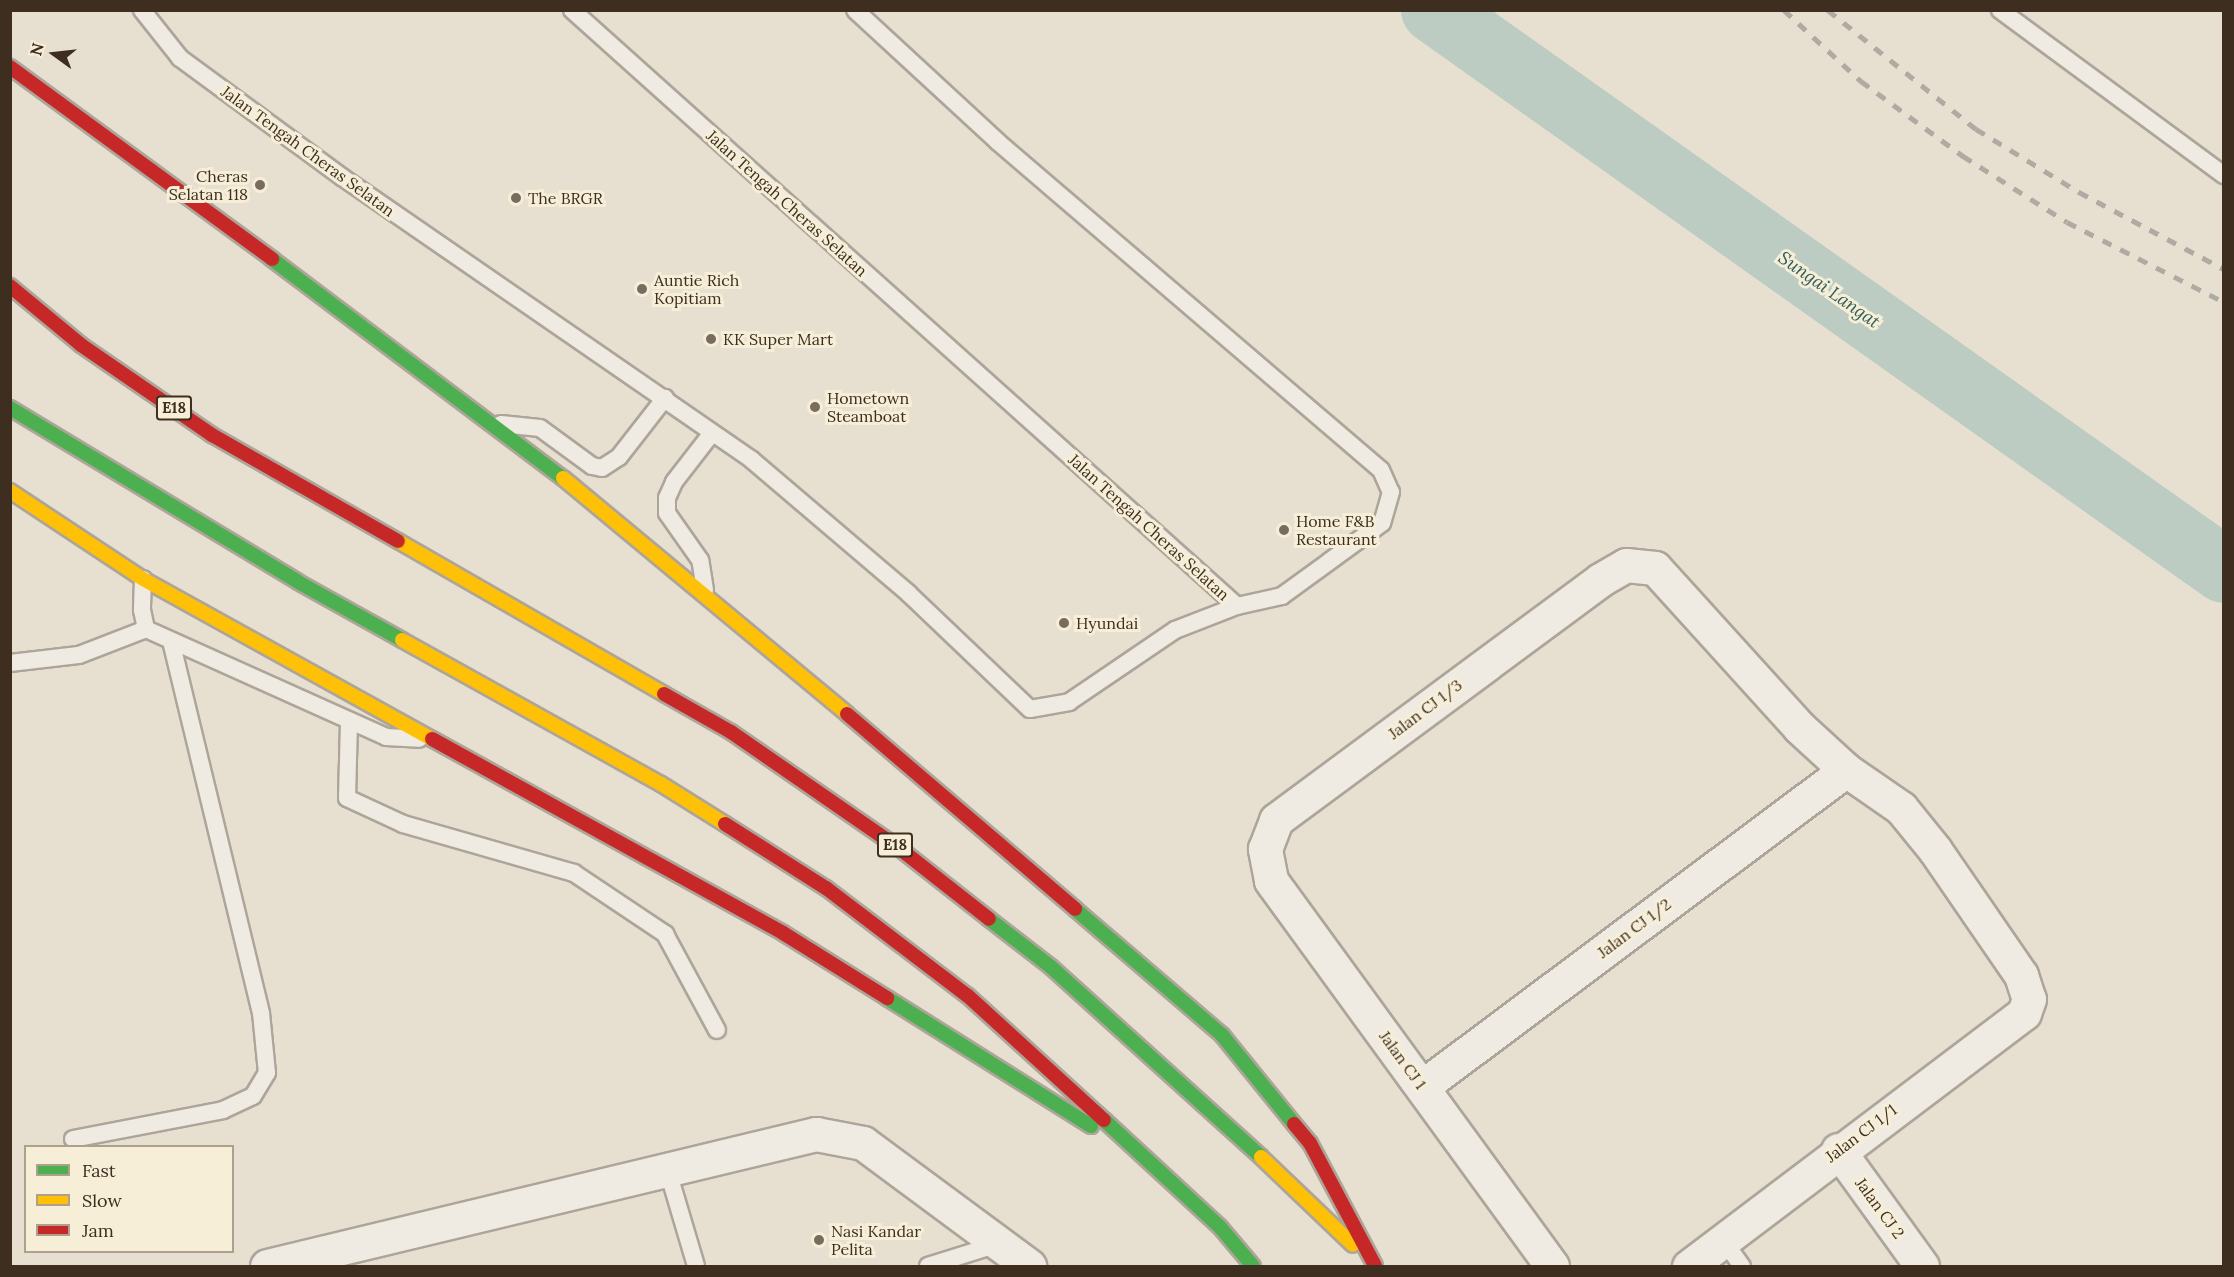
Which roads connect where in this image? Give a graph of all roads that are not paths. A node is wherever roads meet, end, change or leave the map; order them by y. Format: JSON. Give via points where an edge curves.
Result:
{"nodes":[{"id":1,"x":142,"y":10,"type":"edge"},
{"id":2,"x":572,"y":10,"type":"edge"},
{"id":3,"x":855,"y":10,"type":"edge"},
{"id":4,"x":2000,"y":10,"type":"edge"},
{"id":5,"x":10,"y":68,"type":"edge"},
{"id":6,"x":2223,"y":175,"type":"edge"},
{"id":7,"x":10,"y":286,"type":"edge"},
{"id":8,"x":665,"y":398,"type":"junction"},
{"id":9,"x":10,"y":408,"type":"edge"},
{"id":10,"x":494,"y":423,"type":"junction"},
{"id":11,"x":712,"y":433,"type":"junction"},
{"id":12,"x":10,"y":491,"type":"edge"},
{"id":13,"x":143,"y":579,"type":"junction"},
{"id":14,"x":705,"y":593,"type":"junction"},
{"id":15,"x":1237,"y":606,"type":"junction"},
{"id":16,"x":146,"y":630,"type":"junction"},
{"id":17,"x":171,"y":642,"type":"junction"},
{"id":18,"x":10,"y":663,"type":"edge"},
{"id":19,"x":350,"y":722,"type":"junction"},
{"id":20,"x":440,"y":741,"type":"junction"},
{"id":21,"x":1846,"y":770,"type":"junction"},
{"id":22,"x":1265,"y":849,"type":"joint"},
{"id":23,"x":2030,"y":999,"type":"joint"},
{"id":24,"x":717,"y":1030,"type":"dead end"},
{"id":25,"x":1423,"y":1086,"type":"junction"},
{"id":26,"x":73,"y":1139,"type":"dead end"},
{"id":27,"x":1132,"y":1147,"type":"junction"},
{"id":28,"x":1838,"y":1150,"type":"junction"},
{"id":29,"x":667,"y":1168,"type":"junction"},
{"id":30,"x":1723,"y":1240,"type":"junction"},
{"id":31,"x":998,"y":1244,"type":"junction"},
{"id":32,"x":267,"y":1266,"type":"edge"},
{"id":33,"x":696,"y":1266,"type":"edge"},
{"id":34,"x":928,"y":1266,"type":"edge"},
{"id":35,"x":1029,"y":1266,"type":"edge"},
{"id":36,"x":1253,"y":1266,"type":"edge"},
{"id":37,"x":1375,"y":1266,"type":"edge"},
{"id":38,"x":1552,"y":1266,"type":"edge"},
{"id":39,"x":1689,"y":1266,"type":"edge"},
{"id":40,"x":1742,"y":1266,"type":"edge"},
{"id":41,"x":1922,"y":1266,"type":"edge"}],
"edges":[{"from":1,"to":8,"type":"lane","name":"Jalan Tengah Cheras Selatan","via":[[180,58],[342,177]]},
{"from":2,"to":15,"type":"lane","name":"Jalan Tengah Cheras Selatan"},
{"from":3,"to":15,"type":"lane","via":[[998,142],[1381,470],[1391,492],[1382,523],[1282,596]]},
{"from":4,"to":6,"type":"lane"},
{"from":5,"to":10,"type":"highway"},
{"from":7,"to":37,"type":"highway","number":"E18","via":[[81,345],[212,435],[731,732],[904,852],[1051,967],[1181,1081]]},
{"from":8,"to":10,"type":"lane","via":[[619,457],[602,468],[592,466],[540,428]]},
{"from":8,"to":11,"type":"lane","name":"Jalan Tengah Cheras Selatan"},
{"from":9,"to":27,"type":"highway","via":[[298,582],[661,784],[826,888],[968,996]]},
{"from":10,"to":14,"type":"highway"},
{"from":11,"to":14,"type":"lane","via":[[674,482],[667,498],[667,513],[700,560]]},
{"from":11,"to":15,"type":"lane","name":"Jalan Tengah Cheras Selatan","via":[[752,460],[908,593],[1030,709],[1069,702],[1175,630]]},
{"from":12,"to":13,"type":"highway"},
{"from":13,"to":16,"type":"lane","via":[[141,610]]},
{"from":13,"to":20,"type":"highway"},
{"from":14,"to":37,"type":"highway","via":[[1222,1035],[1310,1143]]},
{"from":16,"to":17,"type":"lane"},
{"from":16,"to":18,"type":"lane","via":[[79,655]]},
{"from":17,"to":19,"type":"lane"},
{"from":17,"to":26,"type":"lane","via":[[261,1013],[267,1073],[253,1096],[223,1110]]},
{"from":19,"to":20,"type":"lane","via":[[386,737]]},
{"from":19,"to":24,"type":"lane","via":[[347,798],[403,824],[574,873],[665,934]]},
{"from":20,"to":27,"type":"highway","via":[[783,933],[1061,1110]]},
{"from":21,"to":22,"type":"street","name":"Jalan CJ 1/3","via":[[1799,727],[1655,568],[1626,565],[1600,580],[1276,820]]},
{"from":21,"to":23,"type":"street","name":"Jalan CJ 1/3","via":[[1901,808],[1935,850],[2021,975]]},
{"from":21,"to":25,"type":"street","name":"Jalan CJ 1/2"},
{"from":22,"to":25,"type":"street","name":"Jalan CJ 1","via":[[1271,880]]},
{"from":23,"to":28,"type":"street","name":"Jalan CJ 1/1","via":[[2024,1012]]},
{"from":25,"to":38,"type":"street","name":"Jalan CJ 1"},
{"from":27,"to":36,"type":"highway","via":[[1220,1227]]},
{"from":28,"to":30,"type":"street","name":"Jalan CJ 1/1"},
{"from":28,"to":41,"type":"street","name":"Jalan CJ 2"},
{"from":29,"to":31,"type":"street","via":[[816,1134],[863,1143]]},
{"from":29,"to":32,"type":"street"},
{"from":29,"to":33,"type":"lane"},
{"from":30,"to":39,"type":"street","name":"Jalan CJ 1/1"},
{"from":30,"to":40,"type":"lane"},
{"from":31,"to":34,"type":"lane"},
{"from":31,"to":35,"type":"street"}]}
